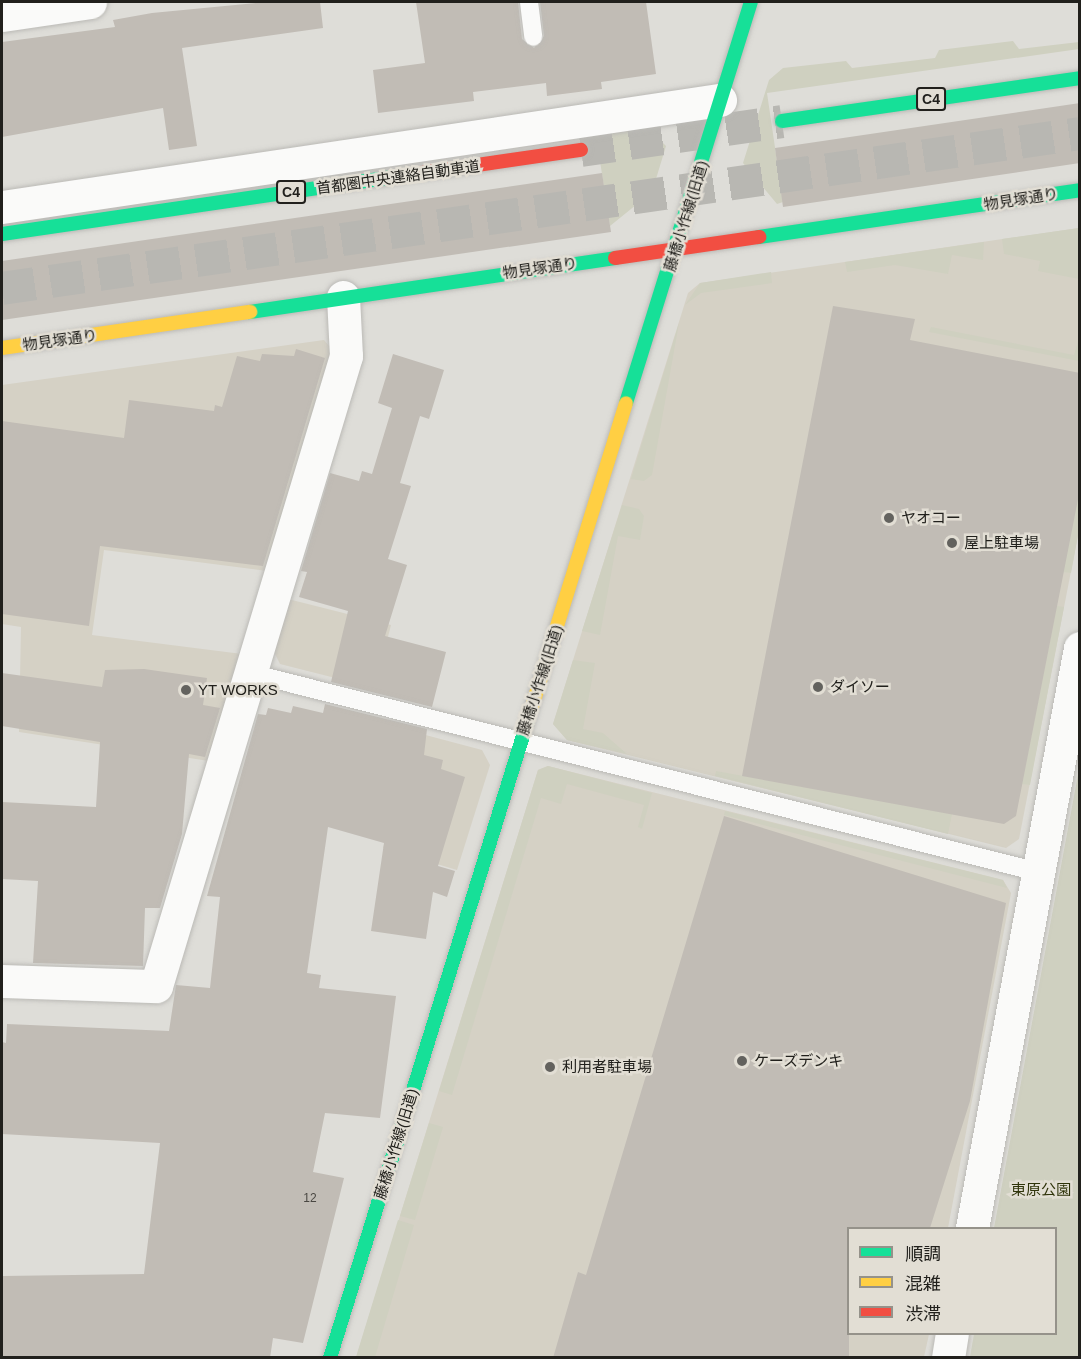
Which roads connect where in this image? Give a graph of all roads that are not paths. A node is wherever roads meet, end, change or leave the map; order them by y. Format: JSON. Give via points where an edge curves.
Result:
{"nodes":[{"id":1,"x":90,"y":2,"type":"edge"},
{"id":2,"x":529,"y":2,"type":"edge"},
{"id":3,"x":751,"y":2,"type":"edge"},
{"id":4,"x":2,"y":15,"type":"edge"},
{"id":5,"x":533,"y":37,"type":"dead end"},
{"id":6,"x":1080,"y":78,"type":"edge"},
{"id":7,"x":720,"y":100,"type":"junction"},
{"id":8,"x":782,"y":121,"type":"tunnel mouth"},
{"id":9,"x":581,"y":150,"type":"tunnel mouth"},
{"id":10,"x":1080,"y":190,"type":"edge"},
{"id":11,"x":2,"y":207,"type":"edge"},
{"id":12,"x":2,"y":234,"type":"edge"},
{"id":13,"x":676,"y":249,"type":"junction"},
{"id":14,"x":343,"y":297,"type":"junction"},
{"id":15,"x":2,"y":348,"type":"edge"},
{"id":16,"x":1080,"y":648,"type":"edge"},
{"id":17,"x":250,"y":673,"type":"junction"},
{"id":18,"x":1074,"y":710,"type":"edge"},
{"id":19,"x":521,"y":741,"type":"junction"},
{"id":20,"x":1038,"y":872,"type":"junction"},
{"id":21,"x":2,"y":981,"type":"edge"},
{"id":22,"x":972,"y":1227,"type":"edge"},
{"id":23,"x":952,"y":1335,"type":"edge"},
{"id":24,"x":330,"y":1358,"type":"edge"},
{"id":25,"x":948,"y":1358,"type":"edge"}],
"edges":[{"from":1,"to":4,"type":"street"},
{"from":2,"to":5,"type":"lane"},
{"from":3,"to":7,"type":"main road","name":"藤橋小作線(旧道)"},
{"from":6,"to":8,"type":"main road","number":"C4"},
{"from":7,"to":11,"type":"street"},
{"from":7,"to":13,"type":"main road","name":"藤橋小作線(旧道)"},
{"from":9,"to":12,"type":"main road","name":"首都圏中央連絡自動車道","number":"C4"},
{"from":10,"to":13,"type":"main road","name":"物見塚通り"},
{"from":13,"to":14,"type":"main road","name":"物見塚通り"},
{"from":13,"to":19,"type":"main road","name":"藤橋小作線(旧道)"},
{"from":14,"to":15,"type":"main road","name":"物見塚通り"},
{"from":14,"to":17,"type":"street","via":[[346,357]]},
{"from":16,"to":18,"type":"street"},
{"from":17,"to":19,"type":"lane"},
{"from":17,"to":21,"type":"street","via":[[156,986]]},
{"from":18,"to":20,"type":"street"},
{"from":19,"to":20,"type":"lane"},
{"from":19,"to":24,"type":"main road","name":"藤橋小作線(旧道)"},
{"from":20,"to":22,"type":"street"},
{"from":23,"to":25,"type":"street"}]}
